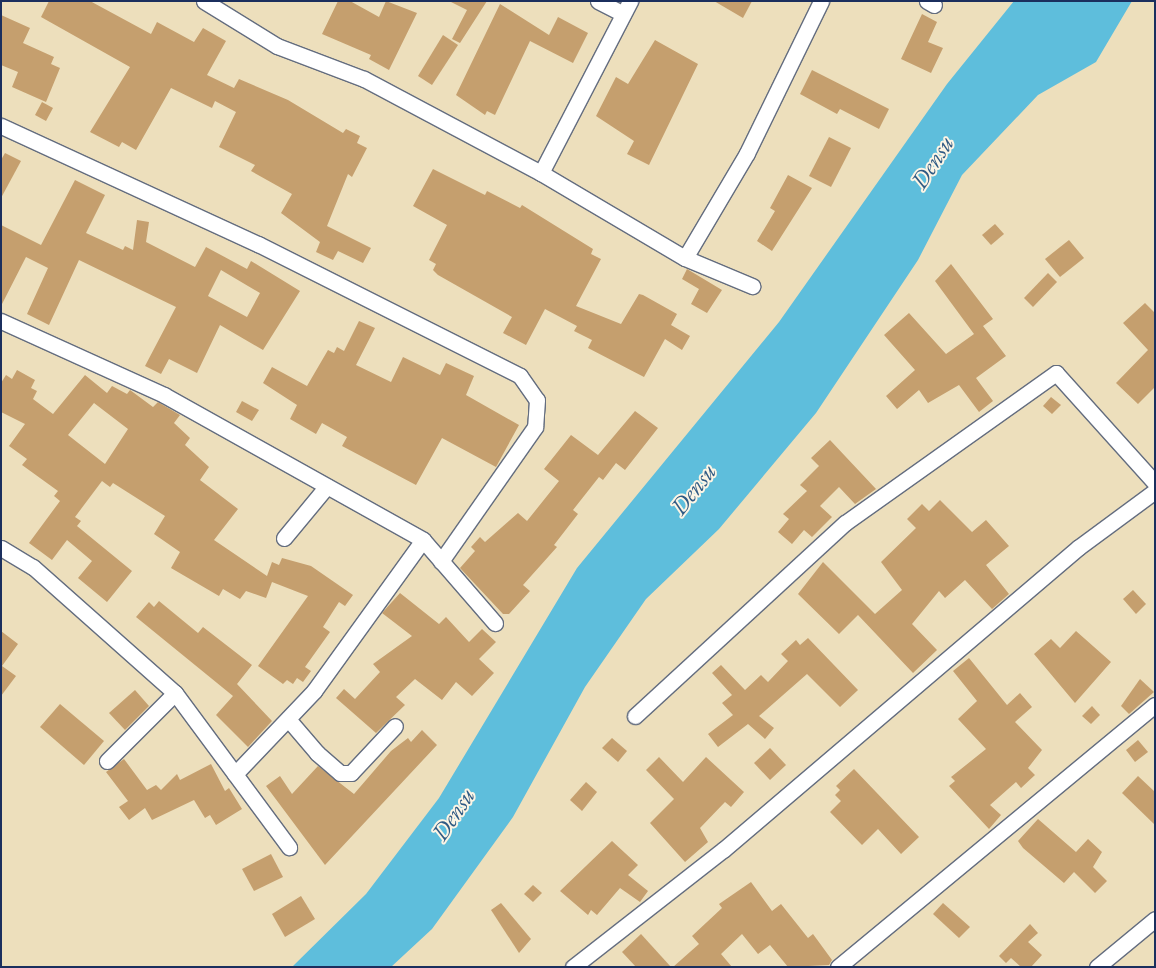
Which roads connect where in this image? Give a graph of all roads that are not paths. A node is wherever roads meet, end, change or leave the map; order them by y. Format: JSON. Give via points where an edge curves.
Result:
{"nodes":[{"id":1,"x":204,"y":1,"type":"edge"},
{"id":2,"x":598,"y":1,"type":"edge"},
{"id":3,"x":822,"y":1,"type":"edge"},
{"id":4,"x":627,"y":7,"type":"edge"},
{"id":5,"x":1,"y":126,"type":"edge"},
{"id":6,"x":541,"y":173,"type":"junction"},
{"id":7,"x":685,"y":258,"type":"junction"},
{"id":8,"x":752,"y":286,"type":"dead end"},
{"id":9,"x":1,"y":321,"type":"edge"},
{"id":10,"x":1155,"y":483,"type":"edge"},
{"id":11,"x":327,"y":486,"type":"junction"},
{"id":12,"x":1155,"y":491,"type":"edge"},
{"id":13,"x":284,"y":538,"type":"dead end"},
{"id":14,"x":423,"y":540,"type":"junction"},
{"id":15,"x":1,"y":548,"type":"edge"},
{"id":16,"x":442,"y":561,"type":"junction"},
{"id":17,"x":494,"y":622,"type":"dead end"},
{"id":18,"x":175,"y":693,"type":"junction"},
{"id":19,"x":1155,"y":705,"type":"edge"},
{"id":20,"x":635,"y":716,"type":"dead end"},
{"id":21,"x":288,"y":720,"type":"junction"},
{"id":22,"x":395,"y":726,"type":"dead end"},
{"id":23,"x":107,"y":761,"type":"dead end"},
{"id":24,"x":235,"y":774,"type":"junction"},
{"id":25,"x":289,"y":847,"type":"dead end"},
{"id":26,"x":1155,"y":919,"type":"edge"},
{"id":27,"x":573,"y":967,"type":"edge"},
{"id":28,"x":838,"y":967,"type":"edge"},
{"id":29,"x":1097,"y":967,"type":"edge"}],
"edges":[{"from":1,"to":6,"type":"street","via":[[278,46],[364,79]]},
{"from":2,"to":4,"type":"street"},
{"from":3,"to":7,"type":"street","via":[[747,153]]},
{"from":4,"to":6,"type":"street"},
{"from":5,"to":16,"type":"street","via":[[258,244],[520,376],[537,400],[535,427]]},
{"from":6,"to":7,"type":"street"},
{"from":7,"to":8,"type":"street"},
{"from":9,"to":11,"type":"street","via":[[164,396]]},
{"from":10,"to":20,"type":"street","via":[[1056,373],[845,523]]},
{"from":11,"to":13,"type":"street"},
{"from":11,"to":14,"type":"street"},
{"from":12,"to":27,"type":"street","via":[[1079,547],[723,850]]},
{"from":14,"to":16,"type":"street"},
{"from":14,"to":21,"type":"street","via":[[320,684]]},
{"from":15,"to":18,"type":"street","via":[[33,567]]},
{"from":16,"to":17,"type":"street"},
{"from":18,"to":23,"type":"street"},
{"from":18,"to":24,"type":"street"},
{"from":19,"to":28,"type":"street"},
{"from":21,"to":22,"type":"street","via":[[317,753],[340,772],[351,773]]},
{"from":21,"to":24,"type":"street"},
{"from":24,"to":25,"type":"street"},
{"from":26,"to":29,"type":"street"}]}
